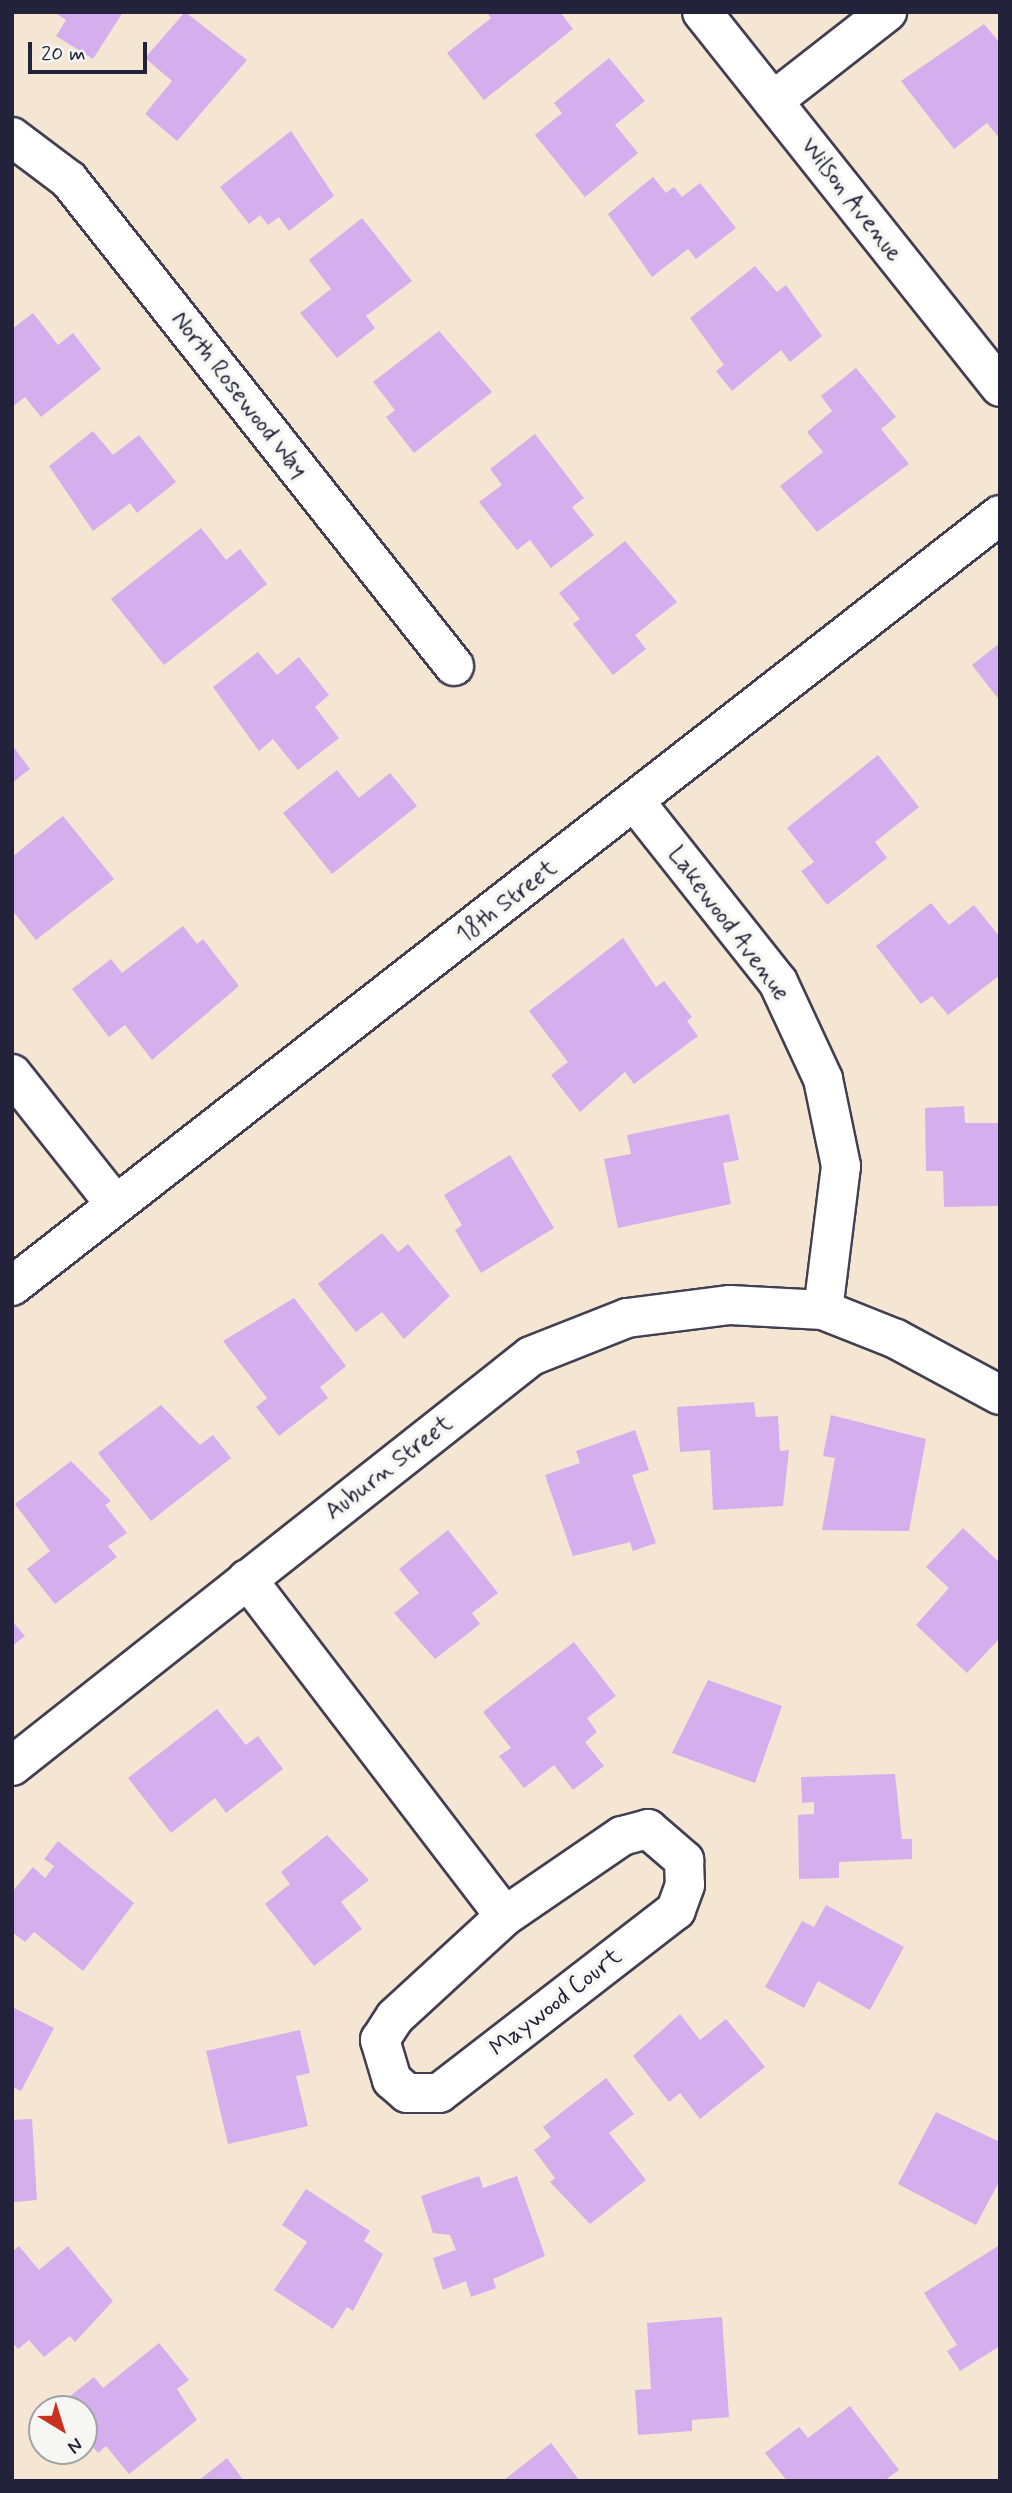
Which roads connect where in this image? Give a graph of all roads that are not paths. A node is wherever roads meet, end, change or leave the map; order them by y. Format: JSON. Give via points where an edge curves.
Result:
{"nodes":[{"id":1,"x":702,"y":12,"type":"edge"},
{"id":2,"x":887,"y":12,"type":"edge"},
{"id":3,"x":773,"y":101,"type":"junction"},
{"id":4,"x":12,"y":137,"type":"edge"},
{"id":5,"x":1000,"y":387,"type":"edge"},
{"id":6,"x":1000,"y":514,"type":"edge"},
{"id":7,"x":454,"y":666,"type":"dead end"},
{"id":8,"x":636,"y":803,"type":"junction"},
{"id":9,"x":12,"y":1074,"type":"edge"},
{"id":10,"x":115,"y":1204,"type":"junction"},
{"id":11,"x":12,"y":1286,"type":"edge"},
{"id":12,"x":823,"y":1310,"type":"junction"},
{"id":13,"x":1000,"y":1395,"type":"edge"},
{"id":14,"x":247,"y":1580,"type":"junction"},
{"id":15,"x":12,"y":1766,"type":"edge"},
{"id":16,"x":505,"y":1916,"type":"junction"}],
"edges":[{"from":1,"to":3,"type":"street","name":"Wilson Avenue"},
{"from":2,"to":3,"type":"street"},
{"from":3,"to":5,"type":"street","name":"Wilson Avenue"},
{"from":4,"to":7,"type":"street","name":"North Rosewood Way","via":[[69,180]]},
{"from":6,"to":8,"type":"street","name":"18th Street"},
{"from":8,"to":10,"type":"street","name":"18th Street"},
{"from":8,"to":12,"type":"street","name":"Lakewood Avenue","via":[[778,982],[823,1079],[841,1166]]},
{"from":9,"to":10,"type":"street"},
{"from":10,"to":11,"type":"street","name":"18th Street"},
{"from":12,"to":13,"type":"street","via":[[896,1339]]},
{"from":12,"to":14,"type":"street","name":"Auburn Street","via":[[730,1305],[627,1318],[531,1356]]},
{"from":14,"to":15,"type":"street","name":"Auburn Street"},
{"from":14,"to":16,"type":"street"},
{"from":16,"to":16,"type":"street","name":"Maywood Court","via":[[622,1836],[648,1829],[684,1860],[685,1885],[676,1910],[439,2093],[407,2093],[382,2061],[380,2040],[395,2017]]}]}
